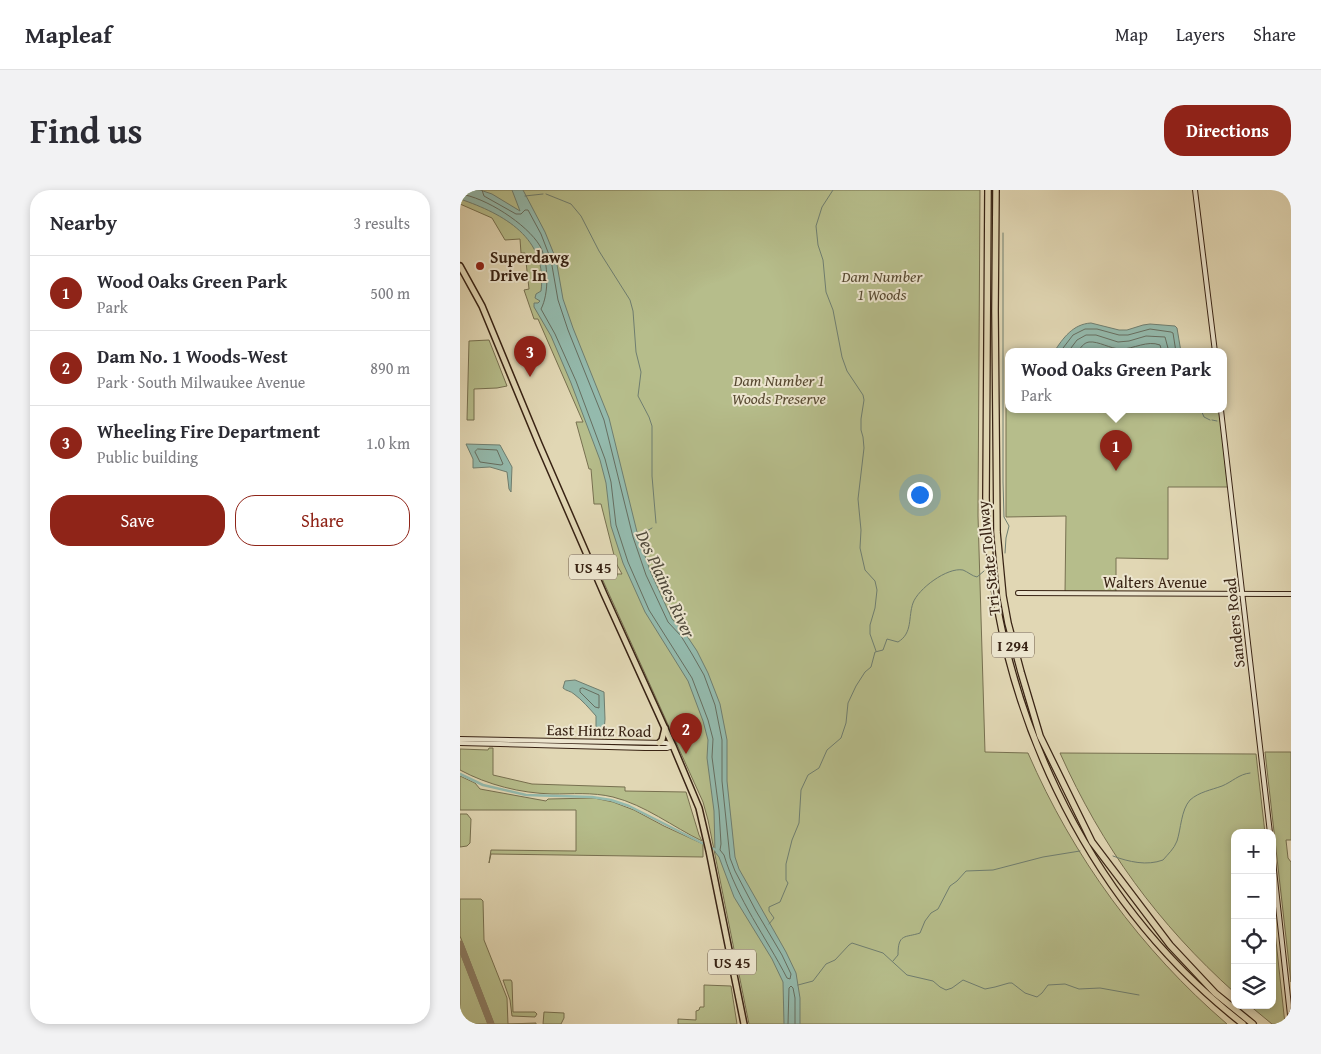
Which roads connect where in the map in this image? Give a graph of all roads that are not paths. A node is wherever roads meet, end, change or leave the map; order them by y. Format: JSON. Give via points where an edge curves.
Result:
{"nodes":[{"id":1,"x":988,"y":190,"type":"edge"},
{"id":2,"x":996,"y":190,"type":"edge"},
{"id":3,"x":1195,"y":190,"type":"edge"},
{"id":4,"x":460,"y":266,"type":"edge"},
{"id":5,"x":1215,"y":348,"type":"edge"},
{"id":6,"x":1222,"y":413,"type":"edge"},
{"id":7,"x":1018,"y":593,"type":"dead end"},
{"id":8,"x":1244,"y":594,"type":"junction"},
{"id":9,"x":1291,"y":594,"type":"edge"},
{"id":10,"x":665,"y":728,"type":"junction"},
{"id":11,"x":460,"y":739,"type":"edge"},
{"id":12,"x":460,"y":743,"type":"edge"},
{"id":13,"x":658,"y":743,"type":"junction"},
{"id":14,"x":673,"y":746,"type":"junction"},
{"id":15,"x":1270,"y":829,"type":"edge"},
{"id":16,"x":1274,"y":874,"type":"edge"},
{"id":17,"x":744,"y":1024,"type":"edge"},
{"id":18,"x":1243,"y":1024,"type":"edge"},
{"id":19,"x":1253,"y":1024,"type":"edge"},
{"id":20,"x":1291,"y":1024,"type":"edge"}],
"edges":[{"from":1,"to":18,"type":"highway","name":"Tri-State Tollway","number":"I 294","via":[[987,533],[996,607],[1025,715],[1053,785],[1088,850],[1134,916],[1184,971]]},
{"from":2,"to":19,"type":"highway","name":"Tri-State Tollway","number":"I 294","via":[[996,532],[1008,623],[1040,736],[1092,842],[1170,945],[1215,993]]},
{"from":3,"to":5,"type":"main road"},
{"from":4,"to":10,"type":"main road","number":"US 45","via":[[482,306]]},
{"from":6,"to":8,"type":"main road","name":"Sanders Road"},
{"from":7,"to":8,"type":"main road","name":"Walters Avenue"},
{"from":8,"to":9,"type":"main road","name":"Walters Avenue"},
{"from":8,"to":15,"type":"main road","name":"Sanders Road"},
{"from":10,"to":13,"type":"main road"},
{"from":10,"to":14,"type":"main road","number":"US 45"},
{"from":11,"to":13,"type":"main road","name":"East Hintz Road"},
{"from":12,"to":14,"type":"main road","name":"East Hintz Road"},
{"from":13,"to":14,"type":"main road","name":"East Hintz Road"},
{"from":14,"to":17,"type":"main road","number":"US 45","via":[[699,808]]},
{"from":16,"to":20,"type":"main road"}]}
